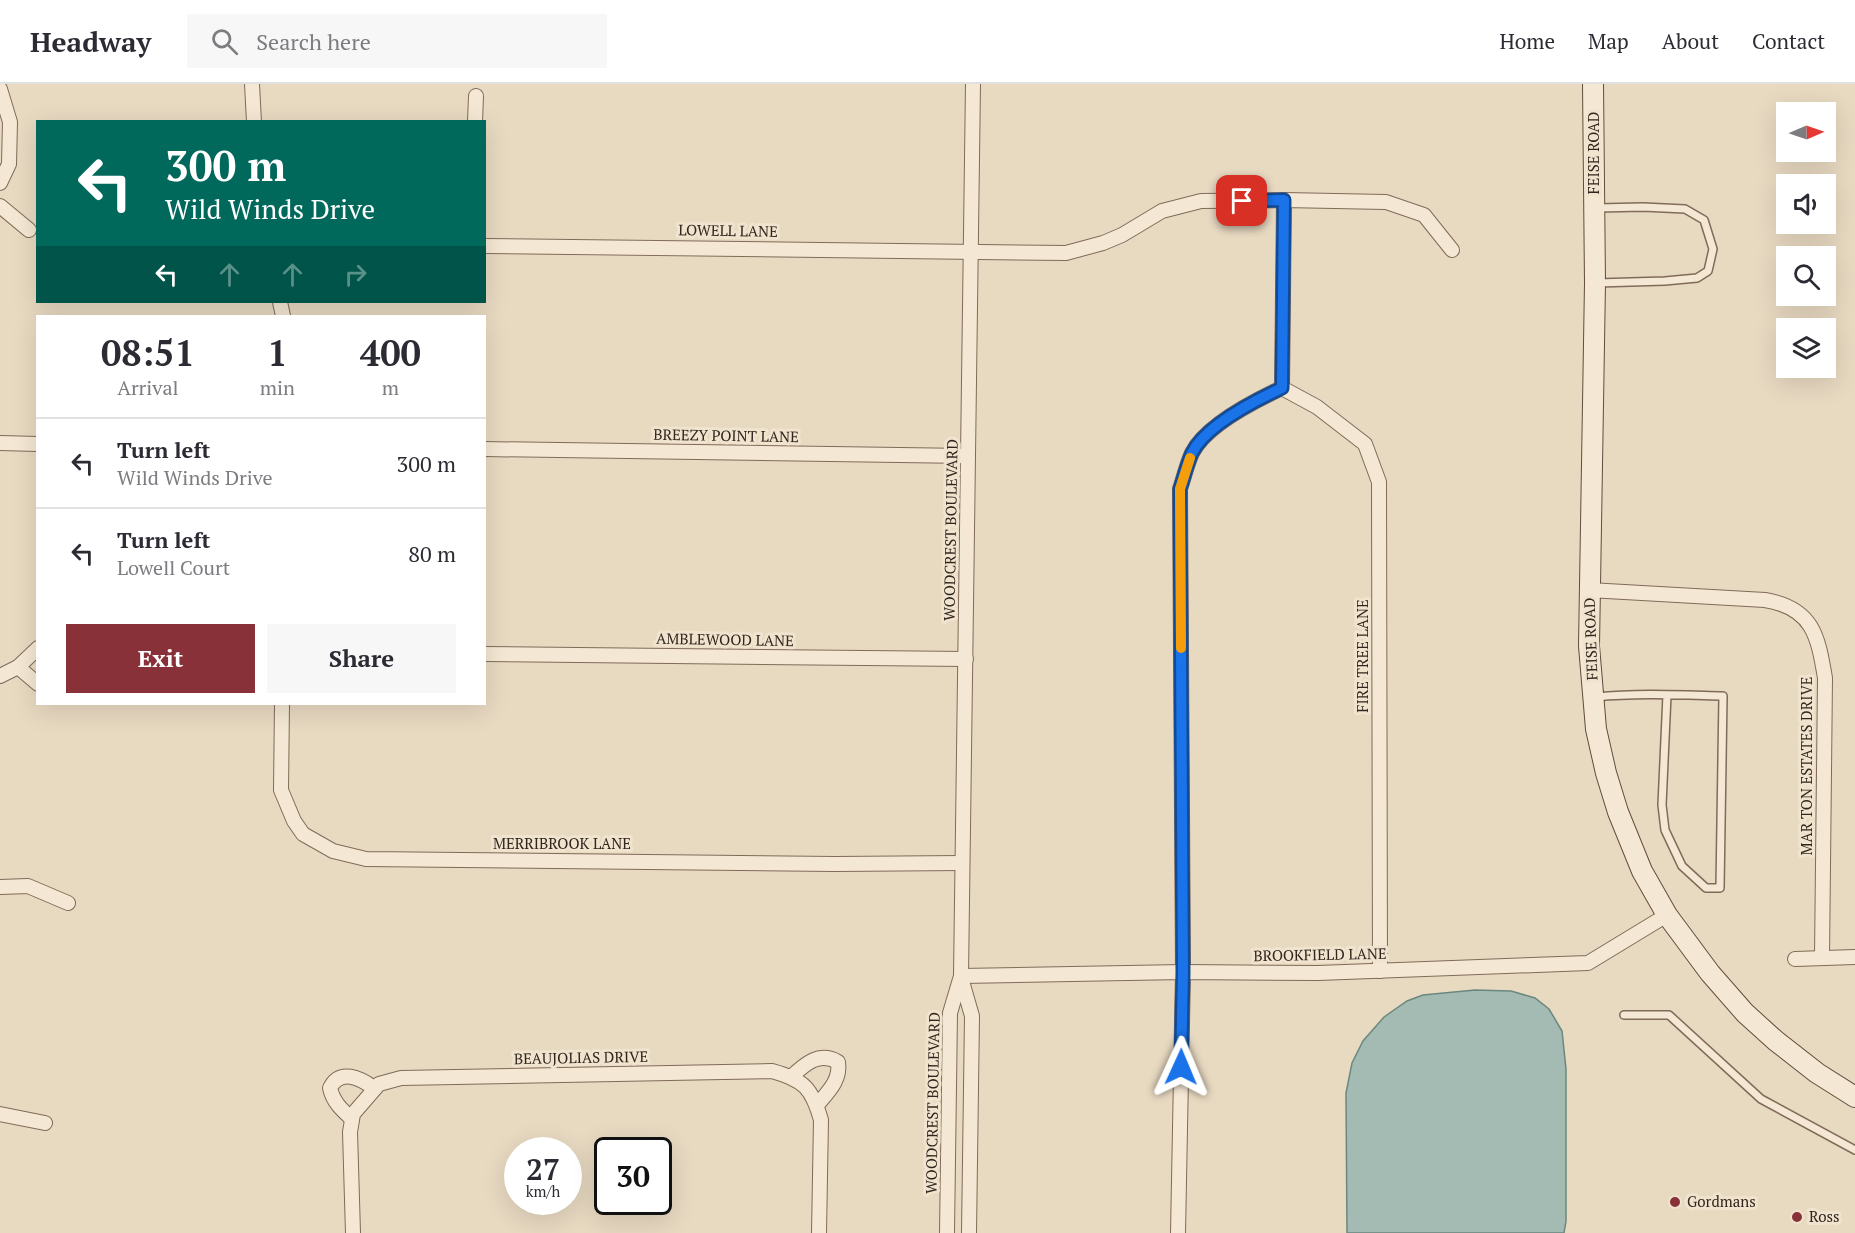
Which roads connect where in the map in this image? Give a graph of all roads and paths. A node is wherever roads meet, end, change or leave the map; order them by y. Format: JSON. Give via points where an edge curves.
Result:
{"nodes":[{"id":1,"x":252,"y":84,"type":"edge"},
{"id":2,"x":973,"y":84,"type":"edge"},
{"id":3,"x":1593,"y":84,"type":"edge"},
{"id":4,"x":0,"y":89,"type":"edge"},
{"id":5,"x":476,"y":96,"type":"dead end"},
{"id":6,"x":254,"y":120,"type":"edge"},
{"id":7,"x":475,"y":120,"type":"edge"},
{"id":8,"x":0,"y":183,"type":"edge"},
{"id":9,"x":1284,"y":200,"type":"junction"},
{"id":10,"x":0,"y":206,"type":"edge"},
{"id":11,"x":1594,"y":208,"type":"junction"},
{"id":12,"x":29,"y":230,"type":"dead end"},
{"id":13,"x":486,"y":246,"type":"edge"},
{"id":14,"x":1452,"y":250,"type":"dead end"},
{"id":15,"x":971,"y":252,"type":"junction"},
{"id":16,"x":1595,"y":283,"type":"junction"},
{"id":17,"x":1282,"y":388,"type":"junction"},
{"id":18,"x":0,"y":443,"type":"edge"},
{"id":19,"x":36,"y":444,"type":"edge"},
{"id":20,"x":486,"y":450,"type":"edge"},
{"id":21,"x":968,"y":456,"type":"junction"},
{"id":22,"x":1590,"y":590,"type":"junction"},
{"id":23,"x":36,"y":650,"type":"edge"},
{"id":24,"x":486,"y":654,"type":"edge"},
{"id":25,"x":966,"y":659,"type":"junction"},
{"id":26,"x":18,"y":667,"type":"junction"},
{"id":27,"x":0,"y":676,"type":"edge"},
{"id":28,"x":36,"y":682,"type":"edge"},
{"id":29,"x":1666,"y":695,"type":"junction"},
{"id":30,"x":1593,"y":697,"type":"junction"},
{"id":31,"x":282,"y":705,"type":"edge"},
{"id":32,"x":962,"y":863,"type":"junction"},
{"id":33,"x":0,"y":887,"type":"edge"},
{"id":34,"x":68,"y":903,"type":"dead end"},
{"id":35,"x":1667,"y":915,"type":"junction"},
{"id":36,"x":1855,"y":957,"type":"edge"},
{"id":37,"x":1822,"y":958,"type":"junction"},
{"id":38,"x":1795,"y":959,"type":"dead end"},
{"id":39,"x":1380,"y":971,"type":"junction"},
{"id":40,"x":1183,"y":972,"type":"junction"},
{"id":41,"x":961,"y":976,"type":"junction"},
{"id":42,"x":1624,"y":1015,"type":"dead end"},
{"id":43,"x":791,"y":1077,"type":"junction"},
{"id":44,"x":374,"y":1088,"type":"junction"},
{"id":45,"x":1855,"y":1097,"type":"edge"},
{"id":46,"x":817,"y":1105,"type":"junction"},
{"id":47,"x":0,"y":1114,"type":"edge"},
{"id":48,"x":352,"y":1119,"type":"junction"},
{"id":49,"x":45,"y":1123,"type":"dead end"},
{"id":50,"x":1855,"y":1150,"type":"edge"},
{"id":51,"x":353,"y":1233,"type":"edge"},
{"id":52,"x":819,"y":1233,"type":"edge"},
{"id":53,"x":947,"y":1233,"type":"edge"},
{"id":54,"x":969,"y":1233,"type":"edge"},
{"id":55,"x":1178,"y":1233,"type":"edge"}],
"edges":[{"from":1,"to":6,"type":"street"},
{"from":2,"to":15,"type":"street","name":"WOODCREST BOULEVARD"},
{"from":3,"to":11,"type":"main road","name":"FEISE ROAD"},
{"from":4,"to":8,"type":"street","via":[[10,122],[9,164]]},
{"from":5,"to":7,"type":"street"},
{"from":9,"to":14,"type":"street","name":"LOWELL LANE","via":[[1386,202],[1424,215]]},
{"from":9,"to":15,"type":"street","name":"LOWELL LANE","via":[[1201,201],[1162,212],[1103,243],[1066,253]]},
{"from":9,"to":17,"type":"street"},
{"from":10,"to":12,"type":"street"},
{"from":11,"to":16,"type":"main road","name":"FEISE ROAD"},
{"from":11,"to":16,"type":"lane","via":[[1685,208],[1704,220],[1713,249],[1708,272],[1697,278]]},
{"from":13,"to":15,"type":"street","name":"LOWELL LANE"},
{"from":15,"to":21,"type":"street","name":"WOODCREST BOULEVARD"},
{"from":16,"to":22,"type":"main road","name":"FEISE ROAD"},
{"from":17,"to":39,"type":"street","name":"FIRE TREE LANE","via":[[1317,407],[1365,444],[1379,482]]},
{"from":17,"to":40,"type":"street","via":[[1250,403],[1209,433],[1192,452],[1180,489]]},
{"from":18,"to":19,"type":"street"},
{"from":20,"to":21,"type":"street","name":"BREEZY POINT LANE"},
{"from":21,"to":25,"type":"street","name":"WOODCREST BOULEVARD"},
{"from":22,"to":30,"type":"main road","name":"FEISE ROAD"},
{"from":22,"to":37,"type":"street","name":"MAR TON ESTATES DRIVE","via":[[1772,601],[1791,608],[1814,630],[1825,678]]},
{"from":23,"to":26,"type":"street"},
{"from":24,"to":25,"type":"street","name":"AMBLEWOOD LANE"},
{"from":25,"to":32,"type":"street","name":"WOODCREST BOULEVARD"},
{"from":26,"to":27,"type":"street"},
{"from":26,"to":28,"type":"street"},
{"from":29,"to":29,"type":"lane","via":[[1723,696],[1720,888],[1706,888],[1682,866],[1665,830],[1662,805]]},
{"from":29,"to":30,"type":"lane"},
{"from":30,"to":35,"type":"main road","name":"FEISE ROAD","via":[[1596,729],[1618,812],[1642,871]]},
{"from":31,"to":32,"type":"street","name":"MERRIBROOK LANE","via":[[281,790],[286,804],[303,834],[344,854],[366,859]]},
{"from":32,"to":41,"type":"street","name":"WOODCREST BOULEVARD"},
{"from":33,"to":34,"type":"street","via":[[28,886]]},
{"from":35,"to":39,"type":"street","name":"BROOKFIELD LANE","via":[[1588,963]]},
{"from":35,"to":45,"type":"main road","name":"FEISE ROAD","via":[[1720,987],[1745,1012],[1817,1073]]},
{"from":36,"to":37,"type":"street"},
{"from":37,"to":38,"type":"street"},
{"from":39,"to":40,"type":"street","name":"BROOKFIELD LANE"},
{"from":40,"to":41,"type":"street","name":"BROOKFIELD LANE"},
{"from":40,"to":55,"type":"street"},
{"from":41,"to":53,"type":"street","name":"WOODCREST BOULEVARD","via":[[950,1013]]},
{"from":41,"to":54,"type":"street","name":"WOODCREST BOULEVARD","via":[[972,1016]]},
{"from":42,"to":50,"type":"lane","via":[[1669,1014],[1761,1099]]},
{"from":43,"to":44,"type":"street","name":"BEAUJOLIAS DRIVE","via":[[772,1071],[401,1078]]},
{"from":43,"to":46,"type":"street","via":[[807,1088]]},
{"from":43,"to":46,"type":"street","via":[[808,1061],[831,1057],[838,1062],[834,1084]]},
{"from":44,"to":48,"type":"street"},
{"from":44,"to":48,"type":"street","via":[[349,1076],[333,1083],[330,1088],[334,1100]]},
{"from":46,"to":52,"type":"street","via":[[821,1120]]},
{"from":47,"to":49,"type":"street"},
{"from":48,"to":51,"type":"street"}]}
